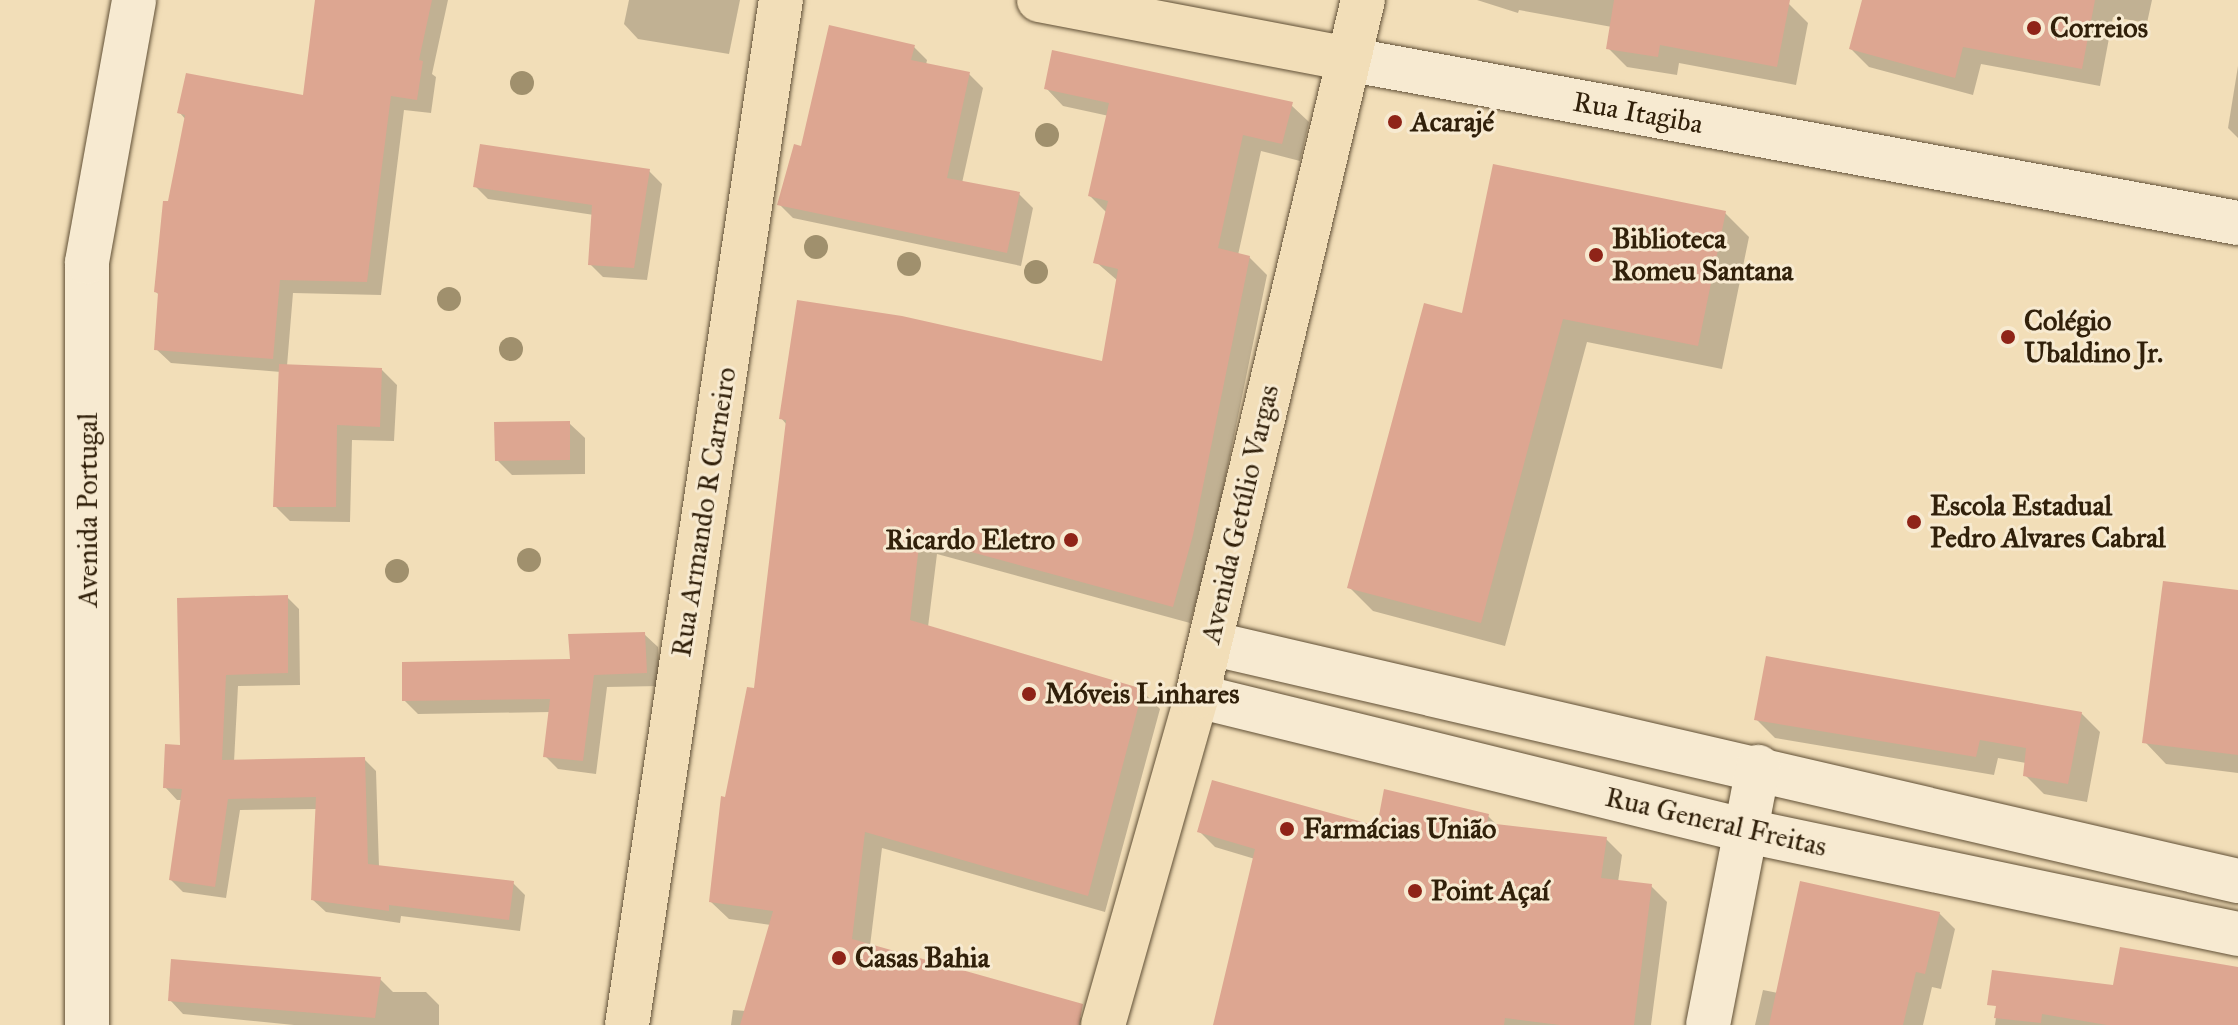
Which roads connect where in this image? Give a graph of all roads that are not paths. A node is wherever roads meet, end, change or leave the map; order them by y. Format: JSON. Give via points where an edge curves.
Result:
{"nodes":[{"id":1,"x":134,"y":0,"type":"edge"},
{"id":2,"x":781,"y":0,"type":"edge"},
{"id":3,"x":1039,"y":0,"type":"edge"},
{"id":4,"x":1363,"y":0,"type":"edge"},
{"id":5,"x":1347,"y":59,"type":"junction"},
{"id":6,"x":2238,"y":223,"type":"edge"},
{"id":7,"x":1210,"y":643,"type":"junction"},
{"id":8,"x":1197,"y":696,"type":"junction"},
{"id":9,"x":1758,"y":767,"type":"junction"},
{"id":10,"x":1747,"y":831,"type":"junction"},
{"id":11,"x":2238,"y":881,"type":"edge"},
{"id":12,"x":2238,"y":934,"type":"edge"},
{"id":13,"x":87,"y":1025,"type":"edge"},
{"id":14,"x":627,"y":1025,"type":"edge"},
{"id":15,"x":1103,"y":1025,"type":"edge"},
{"id":16,"x":1708,"y":1025,"type":"edge"}],
"edges":[{"from":1,"to":13,"type":"street","name":"Avenida Portugal","via":[[87,262]]},
{"from":2,"to":14,"type":"main road","name":"Rua Armando R Carneiro"},
{"from":3,"to":5,"type":"main road","name":"Rua Itagiba"},
{"from":4,"to":5,"type":"main road","name":"Avenida Getúlio Vargas"},
{"from":5,"to":6,"type":"street","name":"Rua Itagiba"},
{"from":5,"to":7,"type":"main road","name":"Avenida Getúlio Vargas"},
{"from":7,"to":8,"type":"main road","name":"Avenida Getúlio Vargas"},
{"from":7,"to":9,"type":"street"},
{"from":8,"to":10,"type":"street","name":"Rua General Freitas"},
{"from":8,"to":15,"type":"main road","name":"Avenida Getúlio Vargas"},
{"from":9,"to":10,"type":"street"},
{"from":9,"to":11,"type":"street"},
{"from":10,"to":12,"type":"street","name":"Rua General Freitas"},
{"from":10,"to":16,"type":"street"}]}
